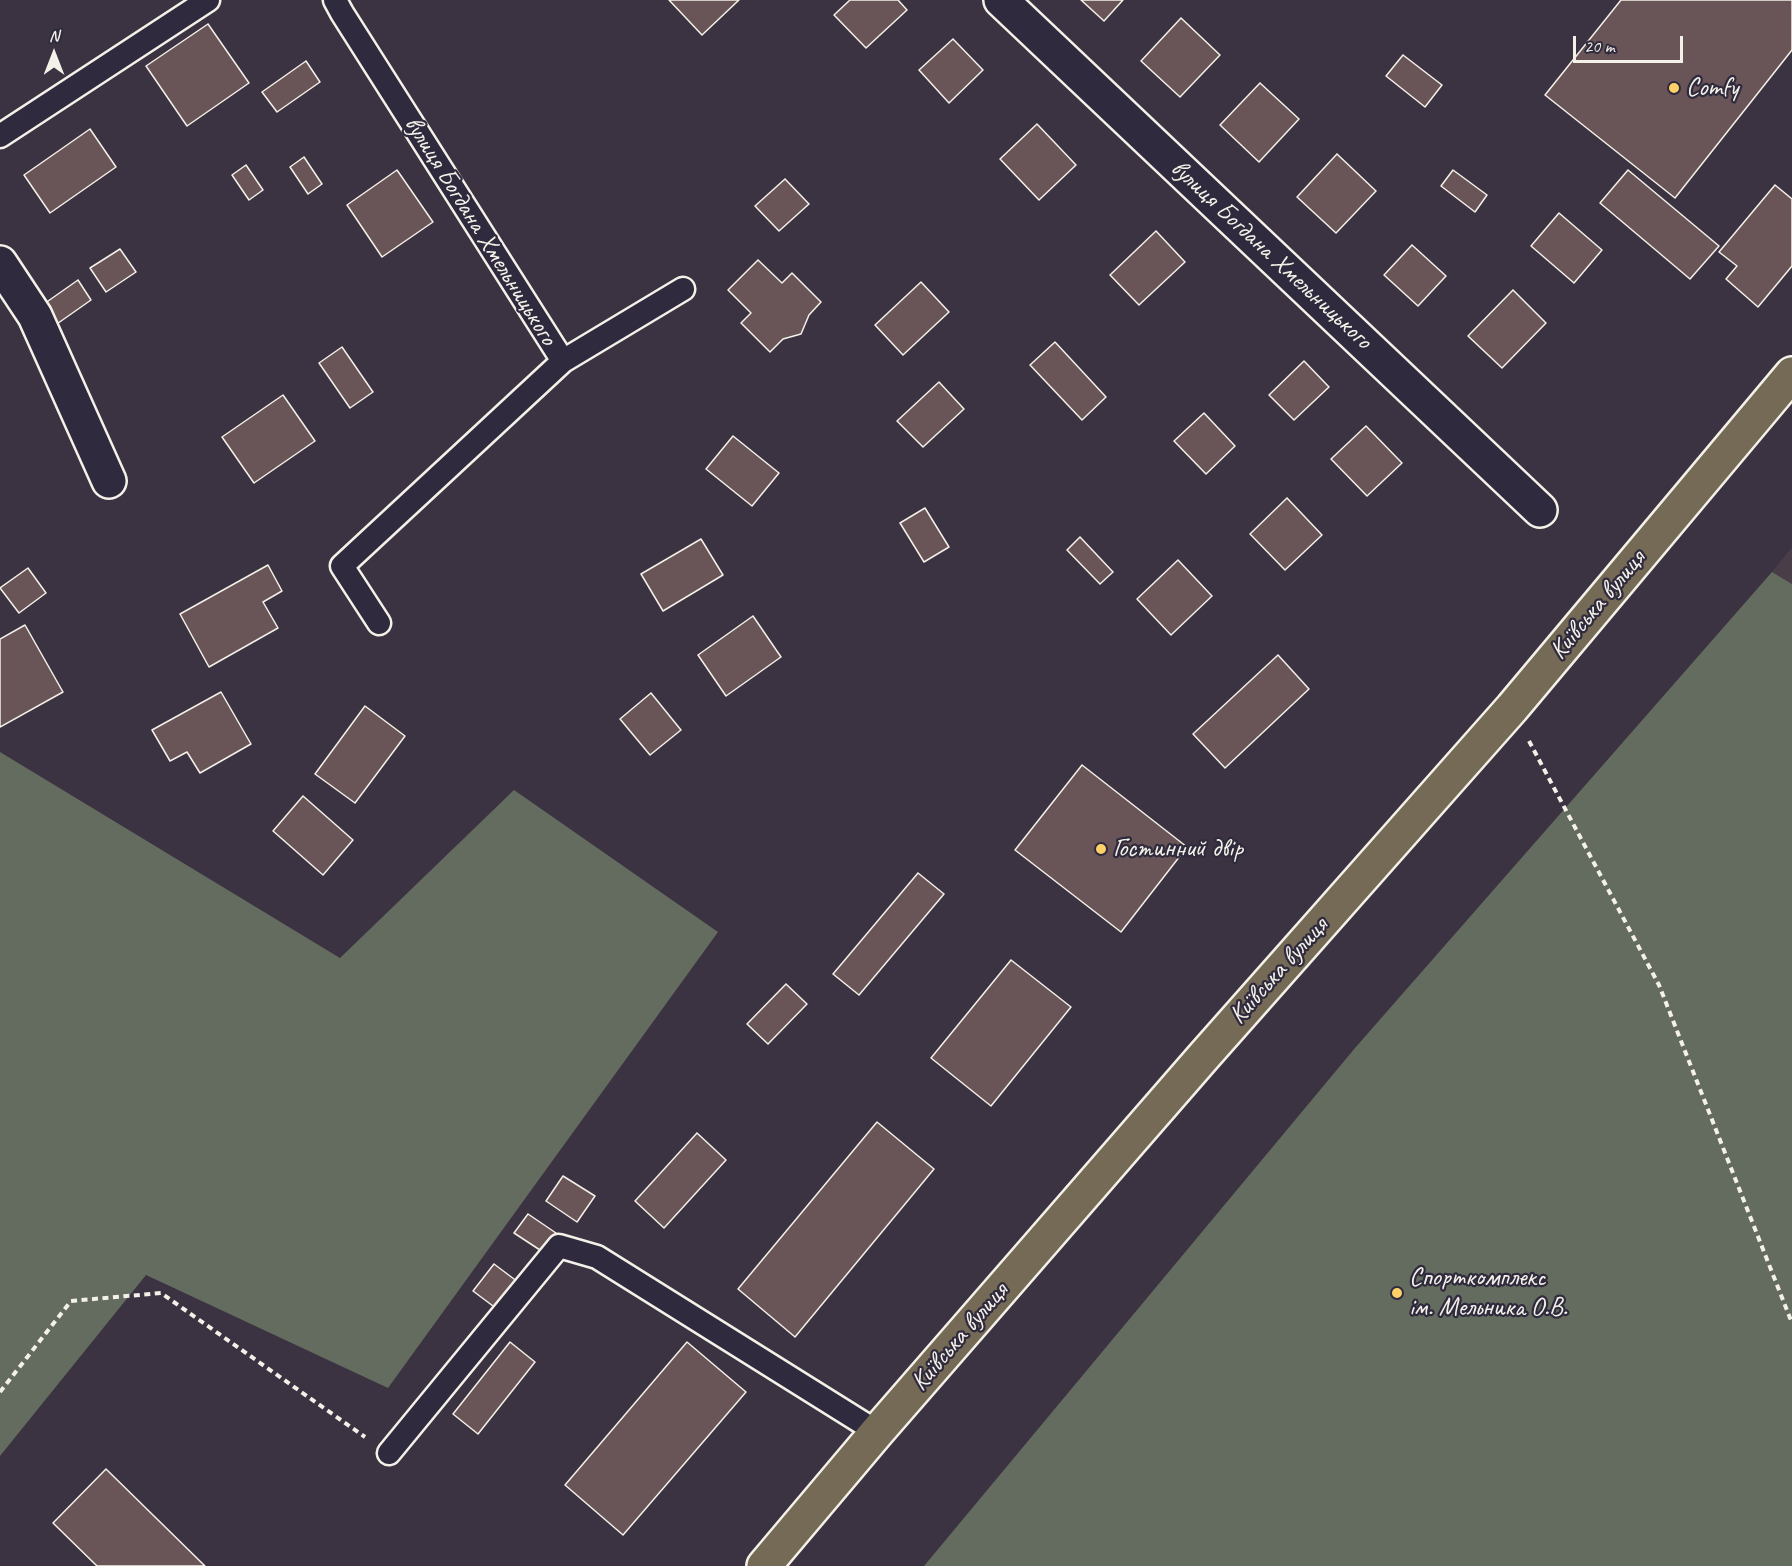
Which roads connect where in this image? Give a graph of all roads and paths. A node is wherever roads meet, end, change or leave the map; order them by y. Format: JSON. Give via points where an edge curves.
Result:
{"nodes":[{"id":1,"x":208,"y":0,"type":"edge"},
{"id":2,"x":335,"y":0,"type":"edge"},
{"id":3,"x":1001,"y":0,"type":"edge"},
{"id":4,"x":0,"y":136,"type":"edge"},
{"id":5,"x":0,"y":263,"type":"edge"},
{"id":6,"x":683,"y":289,"type":"dead end"},
{"id":7,"x":563,"y":361,"type":"junction"},
{"id":8,"x":1792,"y":374,"type":"edge"},
{"id":9,"x":109,"y":481,"type":"dead end"},
{"id":10,"x":1540,"y":510,"type":"dead end"},
{"id":11,"x":379,"y":623,"type":"dead end"},
{"id":12,"x":1512,"y":708,"type":"junction"},
{"id":13,"x":1792,"y":1323,"type":"edge"},
{"id":14,"x":0,"y":1392,"type":"edge"},
{"id":15,"x":877,"y":1432,"type":"junction"},
{"id":16,"x":389,"y":1454,"type":"joint"},
{"id":17,"x":764,"y":1566,"type":"edge"}],
"edges":[{"from":1,"to":4,"type":"lane"},
{"from":2,"to":7,"type":"lane","name":"вулиця Богдана Хмельницького"},
{"from":3,"to":10,"type":"street","name":"вулиця Богдана Хмельницького"},
{"from":5,"to":9,"type":"street","via":[[35,316]]},
{"from":6,"to":7,"type":"lane"},
{"from":7,"to":11,"type":"lane","name":"вулиця Богдана Хмельницького","via":[[342,566]]},
{"from":8,"to":12,"type":"main road","name":"Київська вулиця"},
{"from":12,"to":13,"type":"path","via":[[1659,985]]},
{"from":12,"to":15,"type":"main road","name":"Київська вулиця"},
{"from":14,"to":16,"type":"path","via":[[71,1301],[161,1293]]},
{"from":15,"to":16,"type":"lane","via":[[597,1257],[559,1246]]},
{"from":15,"to":17,"type":"main road","name":"Київська вулиця"}]}
